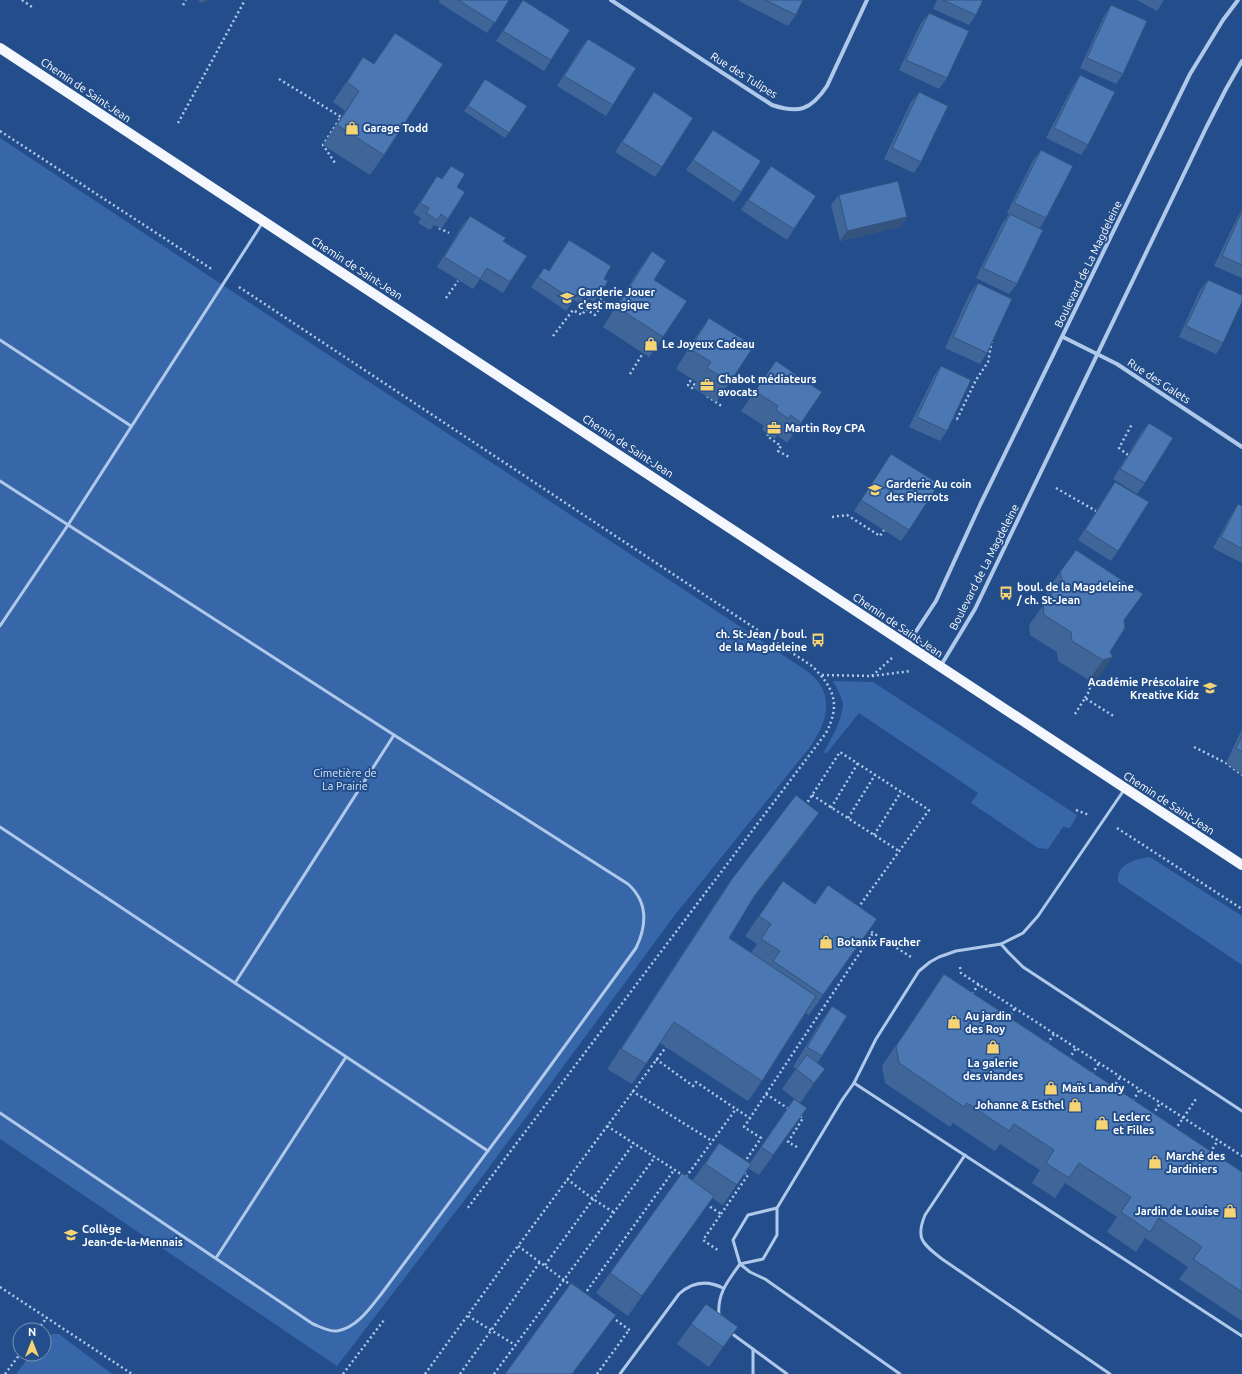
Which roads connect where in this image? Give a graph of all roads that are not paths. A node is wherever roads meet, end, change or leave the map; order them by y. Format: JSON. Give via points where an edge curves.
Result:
{"nodes":[{"id":1,"x":611,"y":0,"type":"edge"},
{"id":2,"x":867,"y":0,"type":"edge"},
{"id":3,"x":1238,"y":0,"type":"edge"},
{"id":4,"x":0,"y":48,"type":"edge"},
{"id":5,"x":1242,"y":61,"type":"edge"},
{"id":6,"x":264,"y":222,"type":"junction"},
{"id":7,"x":1063,"y":337,"type":"junction"},
{"id":8,"x":0,"y":340,"type":"edge"},
{"id":9,"x":1098,"y":354,"type":"junction"},
{"id":10,"x":131,"y":426,"type":"junction"},
{"id":11,"x":1242,"y":447,"type":"edge"},
{"id":12,"x":0,"y":481,"type":"edge"},
{"id":13,"x":68,"y":525,"type":"junction"},
{"id":14,"x":0,"y":626,"type":"edge"},
{"id":15,"x":907,"y":645,"type":"junction"},
{"id":16,"x":940,"y":667,"type":"junction"},
{"id":17,"x":394,"y":736,"type":"junction"},
{"id":18,"x":1125,"y":788,"type":"junction"},
{"id":19,"x":0,"y":827,"type":"edge"},
{"id":20,"x":1242,"y":865,"type":"edge"},
{"id":21,"x":1001,"y":944,"type":"junction"},
{"id":22,"x":235,"y":983,"type":"junction"},
{"id":23,"x":346,"y":1057,"type":"junction"},
{"id":24,"x":854,"y":1083,"type":"junction"},
{"id":25,"x":1242,"y":1111,"type":"edge"},
{"id":26,"x":0,"y":1113,"type":"edge"},
{"id":27,"x":488,"y":1151,"type":"junction"},
{"id":28,"x":965,"y":1155,"type":"junction"},
{"id":29,"x":777,"y":1208,"type":"junction"},
{"id":30,"x":216,"y":1258,"type":"junction"},
{"id":31,"x":740,"y":1264,"type":"junction"},
{"id":32,"x":723,"y":1288,"type":"junction"},
{"id":33,"x":719,"y":1322,"type":"edge"},
{"id":34,"x":728,"y":1331,"type":"edge"},
{"id":35,"x":1242,"y":1336,"type":"edge"},
{"id":36,"x":753,"y":1349,"type":"junction"},
{"id":37,"x":897,"y":1373,"type":"edge"},
{"id":38,"x":620,"y":1374,"type":"edge"},
{"id":39,"x":753,"y":1374,"type":"edge"},
{"id":40,"x":787,"y":1374,"type":"edge"},
{"id":41,"x":1110,"y":1374,"type":"edge"}],
"edges":[{"from":1,"to":2,"type":"street","name":"Rue des Tulipes","via":[[772,105],[799,110],[810,106],[827,86]]},
{"from":3,"to":7,"type":"street","name":"Boulevard de La Magdeleine","via":[[1190,74]]},
{"from":4,"to":6,"type":"main road","name":"Chemin de Saint-Jean"},
{"from":5,"to":9,"type":"street","name":"Boulevard de La Magdeleine","via":[[1206,128]]},
{"from":6,"to":10,"type":"lane"},
{"from":6,"to":15,"type":"main road","name":"Chemin de Saint-Jean"},
{"from":7,"to":9,"type":"street","name":"Rue des Galets"},
{"from":7,"to":15,"type":"street","name":"Boulevard de La Magdeleine","via":[[936,601]]},
{"from":8,"to":10,"type":"lane"},
{"from":9,"to":11,"type":"street","name":"Rue des Galets","via":[[1133,374]]},
{"from":9,"to":16,"type":"street","name":"Boulevard de La Magdeleine","via":[[975,609]]},
{"from":10,"to":13,"type":"lane"},
{"from":12,"to":13,"type":"lane"},
{"from":13,"to":14,"type":"lane"},
{"from":13,"to":17,"type":"lane"},
{"from":15,"to":16,"type":"main road","name":"Chemin de Saint-Jean"},
{"from":16,"to":18,"type":"main road","name":"Chemin de Saint-Jean"},
{"from":17,"to":22,"type":"lane"},
{"from":17,"to":27,"type":"lane","via":[[628,884],[640,898],[643,911],[641,937],[636,948]]},
{"from":18,"to":20,"type":"main road","name":"Chemin de Saint-Jean"},
{"from":18,"to":21,"type":"lane","via":[[1034,921],[1023,933]]},
{"from":19,"to":22,"type":"lane"},
{"from":21,"to":24,"type":"lane","via":[[956,951],[935,959],[919,971],[876,1039]]},
{"from":21,"to":25,"type":"lane","via":[[1023,967]]},
{"from":22,"to":23,"type":"lane"},
{"from":23,"to":27,"type":"lane"},
{"from":23,"to":30,"type":"lane"},
{"from":24,"to":28,"type":"lane"},
{"from":24,"to":29,"type":"lane"},
{"from":26,"to":30,"type":"lane"},
{"from":27,"to":30,"type":"lane","via":[[382,1293],[356,1322],[346,1328],[337,1331],[326,1330],[313,1324]]},
{"from":28,"to":35,"type":"lane"},
{"from":28,"to":41,"type":"lane","via":[[925,1215],[920,1234],[923,1241],[942,1259]]},
{"from":29,"to":31,"type":"lane","via":[[778,1235],[763,1259]]},
{"from":29,"to":31,"type":"lane","via":[[748,1215],[733,1240]]},
{"from":31,"to":32,"type":"lane"},
{"from":31,"to":37,"type":"lane","via":[[750,1272],[765,1278]]},
{"from":32,"to":33,"type":"lane"},
{"from":32,"to":38,"type":"lane","via":[[702,1283],[685,1288]]},
{"from":34,"to":36,"type":"lane"},
{"from":36,"to":39,"type":"lane"},
{"from":36,"to":40,"type":"lane"}]}
